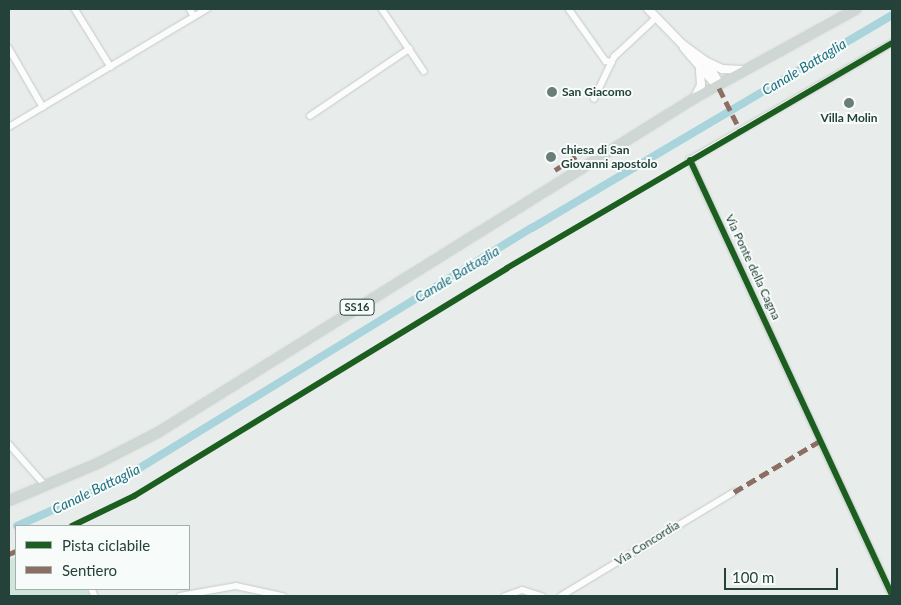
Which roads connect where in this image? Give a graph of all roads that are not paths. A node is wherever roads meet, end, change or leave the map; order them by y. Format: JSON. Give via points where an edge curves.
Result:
{"nodes":[{"id":1,"x":76,"y":9,"type":"edge"},
{"id":2,"x":190,"y":9,"type":"edge"},
{"id":3,"x":207,"y":9,"type":"edge"},
{"id":4,"x":382,"y":9,"type":"edge"},
{"id":5,"x":569,"y":9,"type":"edge"},
{"id":6,"x":648,"y":9,"type":"edge"},
{"id":7,"x":855,"y":9,"type":"edge"},
{"id":8,"x":194,"y":16,"type":"junction"},
{"id":9,"x":656,"y":18,"type":"junction"},
{"id":10,"x":892,"y":43,"type":"edge"},
{"id":11,"x":682,"y":44,"type":"junction"},
{"id":12,"x":9,"y":48,"type":"edge"},
{"id":13,"x":409,"y":49,"type":"junction"},
{"id":14,"x":612,"y":62,"type":"junction"},
{"id":15,"x":707,"y":62,"type":"junction"},
{"id":16,"x":111,"y":67,"type":"junction"},
{"id":17,"x":700,"y":70,"type":"junction"},
{"id":18,"x":742,"y":70,"type":"junction"},
{"id":19,"x":424,"y":71,"type":"dead end"},
{"id":20,"x":718,"y":84,"type":"junction"},
{"id":21,"x":695,"y":97,"type":"junction"},
{"id":22,"x":594,"y":99,"type":"dead end"},
{"id":23,"x":44,"y":106,"type":"junction"},
{"id":24,"x":310,"y":116,"type":"dead end"},
{"id":25,"x":9,"y":127,"type":"edge"},
{"id":26,"x":9,"y":444,"type":"edge"},
{"id":27,"x":45,"y":485,"type":"junction"},
{"id":28,"x":734,"y":492,"type":"dead end"},
{"id":29,"x":9,"y":500,"type":"edge"},
{"id":30,"x":180,"y":596,"type":"edge"},
{"id":31,"x":283,"y":596,"type":"edge"},
{"id":32,"x":507,"y":596,"type":"edge"},
{"id":33,"x":512,"y":596,"type":"edge"},
{"id":34,"x":542,"y":596,"type":"edge"},
{"id":35,"x":561,"y":596,"type":"edge"},
{"id":36,"x":892,"y":596,"type":"edge"}],
"edges":[{"from":1,"to":16,"type":"street"},
{"from":2,"to":8,"type":"street"},
{"from":3,"to":8,"type":"street"},
{"from":4,"to":13,"type":"street"},
{"from":5,"to":14,"type":"street","via":[[606,60]]},
{"from":6,"to":9,"type":"street"},
{"from":7,"to":18,"type":"main road","number":"SS16"},
{"from":8,"to":16,"type":"street"},
{"from":9,"to":11,"type":"street"},
{"from":9,"to":14,"type":"street"},
{"from":10,"to":36,"type":"street","name":"Via Ponte della Cagna","via":[[690,160]]},
{"from":11,"to":15,"type":"street"},
{"from":11,"to":17,"type":"street"},
{"from":12,"to":23,"type":"street"},
{"from":13,"to":19,"type":"street"},
{"from":13,"to":24,"type":"street"},
{"from":14,"to":22,"type":"street"},
{"from":15,"to":18,"type":"street","via":[[722,69]]},
{"from":15,"to":20,"type":"street"},
{"from":16,"to":23,"type":"street"},
{"from":17,"to":20,"type":"street"},
{"from":17,"to":21,"type":"street","via":[[701,85]]},
{"from":18,"to":20,"type":"main road","number":"SS16"},
{"from":20,"to":21,"type":"main road","number":"SS16"},
{"from":21,"to":27,"type":"main road","number":"SS16","via":[[158,430]]},
{"from":23,"to":25,"type":"street"},
{"from":26,"to":27,"type":"street"},
{"from":27,"to":29,"type":"main road","number":"SS16"},
{"from":28,"to":35,"type":"street","name":"Via Concordia"},
{"from":30,"to":31,"type":"street","via":[[236,586]]},
{"from":32,"to":33,"type":"street"},
{"from":32,"to":34,"type":"street","via":[[522,590]]}]}
